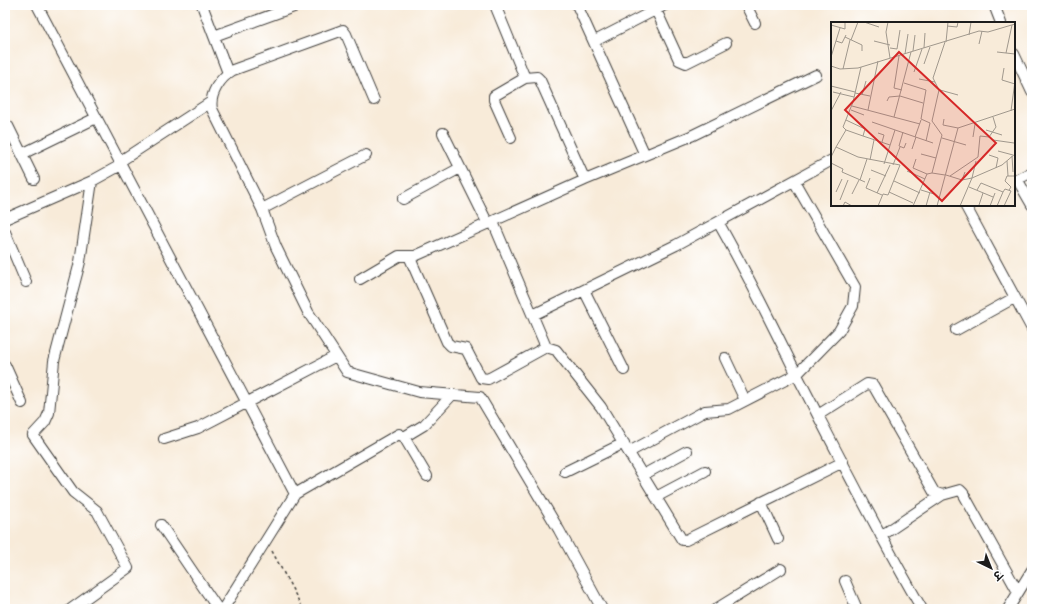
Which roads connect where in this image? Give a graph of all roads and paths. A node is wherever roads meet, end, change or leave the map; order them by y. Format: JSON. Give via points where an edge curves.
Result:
{"nodes":[{"id":1,"x":37,"y":5,"type":"edge"},
{"id":2,"x":202,"y":5,"type":"edge"},
{"id":3,"x":299,"y":5,"type":"edge"},
{"id":4,"x":495,"y":5,"type":"edge"},
{"id":5,"x":577,"y":5,"type":"edge"},
{"id":6,"x":746,"y":5,"type":"edge"},
{"id":7,"x":994,"y":5,"type":"edge"},
{"id":8,"x":661,"y":7,"type":"edge"},
{"id":9,"x":1001,"y":22,"type":"edge"},
{"id":10,"x":755,"y":23,"type":"dead end"},
{"id":11,"x":214,"y":36,"type":"junction"},
{"id":12,"x":595,"y":41,"type":"junction"},
{"id":13,"x":726,"y":43,"type":"dead end"},
{"id":14,"x":1015,"y":57,"type":"edge"},
{"id":15,"x":228,"y":73,"type":"junction"},
{"id":16,"x":816,"y":75,"type":"dead end"},
{"id":17,"x":525,"y":78,"type":"junction"},
{"id":18,"x":1032,"y":92,"type":"edge"},
{"id":19,"x":374,"y":100,"type":"dead end"},
{"id":20,"x":211,"y":102,"type":"junction"},
{"id":21,"x":96,"y":118,"type":"junction"},
{"id":22,"x":8,"y":126,"type":"dead end"},
{"id":23,"x":443,"y":133,"type":"dead end"},
{"id":24,"x":511,"y":138,"type":"dead end"},
{"id":25,"x":22,"y":154,"type":"junction"},
{"id":26,"x":366,"y":154,"type":"dead end"},
{"id":27,"x":645,"y":155,"type":"junction"},
{"id":28,"x":831,"y":161,"type":"edge"},
{"id":29,"x":120,"y":163,"type":"junction"},
{"id":30,"x":460,"y":168,"type":"junction"},
{"id":31,"x":1032,"y":172,"type":"edge"},
{"id":32,"x":34,"y":179,"type":"dead end"},
{"id":33,"x":585,"y":180,"type":"junction"},
{"id":34,"x":1016,"y":180,"type":"edge"},
{"id":35,"x":92,"y":181,"type":"junction"},
{"id":36,"x":794,"y":181,"type":"junction"},
{"id":37,"x":403,"y":199,"type":"dead end"},
{"id":38,"x":1032,"y":205,"type":"edge"},
{"id":39,"x":970,"y":207,"type":"edge"},
{"id":40,"x":262,"y":209,"type":"junction"},
{"id":41,"x":5,"y":219,"type":"edge"},
{"id":42,"x":718,"y":222,"type":"junction"},
{"id":43,"x":491,"y":223,"type":"junction"},
{"id":44,"x":5,"y":232,"type":"edge"},
{"id":45,"x":409,"y":256,"type":"junction"},
{"id":46,"x":360,"y":279,"type":"dead end"},
{"id":47,"x":26,"y":282,"type":"dead end"},
{"id":48,"x":584,"y":290,"type":"junction"},
{"id":49,"x":1014,"y":298,"type":"junction"},
{"id":50,"x":533,"y":315,"type":"junction"},
{"id":51,"x":1032,"y":329,"type":"edge"},
{"id":52,"x":956,"y":330,"type":"dead end"},
{"id":53,"x":546,"y":347,"type":"junction"},
{"id":54,"x":336,"y":356,"type":"junction"},
{"id":55,"x":725,"y":358,"type":"dead end"},
{"id":56,"x":5,"y":365,"type":"edge"},
{"id":57,"x":624,"y":370,"type":"dead end"},
{"id":58,"x":797,"y":374,"type":"junction"},
{"id":59,"x":485,"y":379,"type":"junction"},
{"id":60,"x":453,"y":394,"type":"junction"},
{"id":61,"x":477,"y":396,"type":"junction"},
{"id":62,"x":745,"y":400,"type":"junction"},
{"id":63,"x":247,"y":402,"type":"junction"},
{"id":64,"x":22,"y":403,"type":"dead end"},
{"id":65,"x":818,"y":415,"type":"junction"},
{"id":66,"x":404,"y":437,"type":"junction"},
{"id":67,"x":164,"y":440,"type":"dead end"},
{"id":68,"x":624,"y":443,"type":"junction"},
{"id":69,"x":687,"y":451,"type":"dead end"},
{"id":70,"x":629,"y":452,"type":"junction"},
{"id":71,"x":843,"y":462,"type":"junction"},
{"id":72,"x":706,"y":471,"type":"dead end"},
{"id":73,"x":565,"y":472,"type":"dead end"},
{"id":74,"x":644,"y":475,"type":"junction"},
{"id":75,"x":426,"y":476,"type":"dead end"},
{"id":76,"x":296,"y":494,"type":"junction"},
{"id":77,"x":942,"y":495,"type":"junction"},
{"id":78,"x":656,"y":497,"type":"junction"},
{"id":79,"x":761,"y":502,"type":"junction"},
{"id":80,"x":161,"y":525,"type":"dead end"},
{"id":81,"x":881,"y":536,"type":"junction"},
{"id":82,"x":778,"y":539,"type":"dead end"},
{"id":83,"x":266,"y":540,"type":"junction"},
{"id":84,"x":781,"y":569,"type":"dead end"},
{"id":85,"x":1032,"y":570,"type":"edge"},
{"id":86,"x":846,"y":581,"type":"dead end"},
{"id":87,"x":1018,"y":592,"type":"junction"},
{"id":88,"x":71,"y":609,"type":"edge"},
{"id":89,"x":218,"y":609,"type":"edge"},
{"id":90,"x":224,"y":609,"type":"edge"},
{"id":91,"x":303,"y":609,"type":"edge"},
{"id":92,"x":602,"y":609,"type":"edge"},
{"id":93,"x":716,"y":609,"type":"edge"},
{"id":94,"x":858,"y":609,"type":"edge"},
{"id":95,"x":922,"y":609,"type":"edge"},
{"id":96,"x":1008,"y":609,"type":"edge"}],
"edges":[{"from":1,"to":21,"type":"street"},
{"from":2,"to":11,"type":"street"},
{"from":3,"to":11,"type":"street"},
{"from":4,"to":17,"type":"street"},
{"from":5,"to":12,"type":"street"},
{"from":6,"to":10,"type":"street"},
{"from":7,"to":9,"type":"street"},
{"from":8,"to":12,"type":"street"},
{"from":8,"to":13,"type":"street","via":[[682,63]]},
{"from":11,"to":15,"type":"street"},
{"from":12,"to":27,"type":"street"},
{"from":14,"to":18,"type":"street"},
{"from":15,"to":19,"type":"street","via":[[343,30]]},
{"from":15,"to":20,"type":"street","via":[[215,90]]},
{"from":16,"to":27,"type":"street","via":[[691,136]]},
{"from":17,"to":24,"type":"street","via":[[494,96]]},
{"from":17,"to":33,"type":"street","via":[[533,76],[540,80]]},
{"from":20,"to":29,"type":"street"},
{"from":20,"to":40,"type":"street","via":[[212,109]]},
{"from":21,"to":25,"type":"street"},
{"from":21,"to":29,"type":"street"},
{"from":22,"to":25,"type":"street"},
{"from":23,"to":30,"type":"street"},
{"from":25,"to":32,"type":"street"},
{"from":26,"to":40,"type":"street"},
{"from":27,"to":33,"type":"street"},
{"from":28,"to":36,"type":"street"},
{"from":29,"to":35,"type":"street"},
{"from":29,"to":63,"type":"street"},
{"from":30,"to":37,"type":"street"},
{"from":30,"to":43,"type":"street"},
{"from":31,"to":34,"type":"street"},
{"from":33,"to":43,"type":"street"},
{"from":34,"to":38,"type":"street"},
{"from":35,"to":41,"type":"street"},
{"from":35,"to":88,"type":"street","via":[[80,262],[54,362],[49,413],[45,422],[33,435],[73,492],[96,511],[128,568]]},
{"from":36,"to":42,"type":"street"},
{"from":36,"to":58,"type":"street","via":[[855,287],[853,306],[839,331]]},
{"from":39,"to":49,"type":"street"},
{"from":40,"to":54,"type":"street","via":[[276,247],[308,312]]},
{"from":42,"to":48,"type":"street"},
{"from":42,"to":58,"type":"street","via":[[745,268]]},
{"from":43,"to":45,"type":"street","via":[[415,256]]},
{"from":43,"to":50,"type":"street"},
{"from":44,"to":47,"type":"street"},
{"from":45,"to":46,"type":"street","via":[[399,256]]},
{"from":45,"to":59,"type":"street","via":[[447,342],[452,346],[466,349],[481,378]]},
{"from":48,"to":50,"type":"street"},
{"from":48,"to":57,"type":"street"},
{"from":49,"to":51,"type":"street"},
{"from":49,"to":52,"type":"street"},
{"from":50,"to":53,"type":"street"},
{"from":53,"to":59,"type":"street"},
{"from":53,"to":68,"type":"street","via":[[556,350],[601,407]]},
{"from":54,"to":60,"type":"street","via":[[347,372],[353,374],[419,392]]},
{"from":54,"to":63,"type":"street"},
{"from":55,"to":62,"type":"street"},
{"from":56,"to":64,"type":"street"},
{"from":58,"to":62,"type":"street"},
{"from":58,"to":65,"type":"street"},
{"from":59,"to":61,"type":"street"},
{"from":60,"to":61,"type":"street"},
{"from":60,"to":66,"type":"street","via":[[424,425]]},
{"from":61,"to":92,"type":"street","via":[[484,401]]},
{"from":62,"to":70,"type":"street","via":[[726,410],[705,411]]},
{"from":63,"to":67,"type":"street","via":[[198,428]]},
{"from":63,"to":76,"type":"street"},
{"from":65,"to":71,"type":"street"},
{"from":65,"to":77,"type":"street","via":[[867,384],[873,385],[930,488]]},
{"from":66,"to":75,"type":"street"},
{"from":66,"to":76,"type":"street","via":[[398,434]]},
{"from":68,"to":70,"type":"street"},
{"from":68,"to":73,"type":"street"},
{"from":69,"to":74,"type":"street"},
{"from":70,"to":74,"type":"street"},
{"from":71,"to":79,"type":"street"},
{"from":71,"to":81,"type":"street"},
{"from":72,"to":78,"type":"street"},
{"from":74,"to":78,"type":"street"},
{"from":76,"to":83,"type":"street"},
{"from":77,"to":81,"type":"street"},
{"from":77,"to":87,"type":"street","via":[[956,490],[963,493]]},
{"from":78,"to":79,"type":"street","via":[[682,540]]},
{"from":79,"to":82,"type":"street"},
{"from":80,"to":89,"type":"street"},
{"from":81,"to":95,"type":"street"},
{"from":83,"to":90,"type":"street"},
{"from":83,"to":91,"type":"path"},
{"from":84,"to":93,"type":"street"},
{"from":85,"to":87,"type":"street"},
{"from":86,"to":94,"type":"street"},
{"from":87,"to":96,"type":"street"}]}
